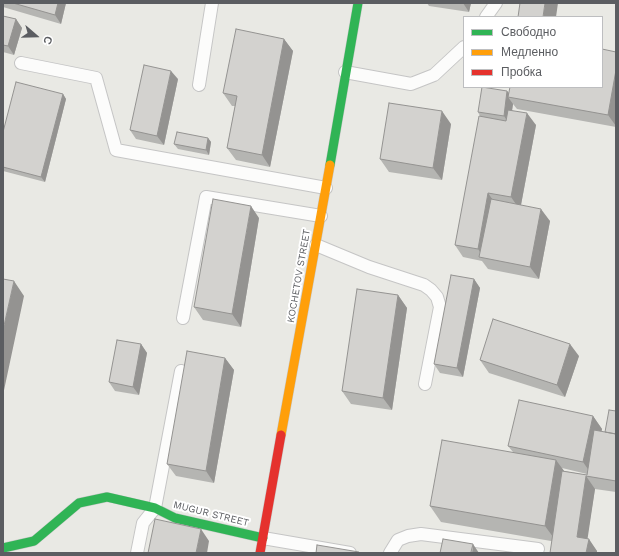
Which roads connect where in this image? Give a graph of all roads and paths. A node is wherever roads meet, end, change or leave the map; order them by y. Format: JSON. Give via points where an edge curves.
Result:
{"nodes":[{"id":1,"x":212,"y":3,"type":"edge"},
{"id":2,"x":358,"y":3,"type":"edge"},
{"id":3,"x":496,"y":3,"type":"edge"},
{"id":4,"x":487,"y":16,"type":"edge"},
{"id":5,"x":463,"y":48,"type":"edge"},
{"id":6,"x":21,"y":63,"type":"dead end"},
{"id":7,"x":345,"y":72,"type":"junction"},
{"id":8,"x":199,"y":85,"type":"dead end"},
{"id":9,"x":326,"y":188,"type":"junction"},
{"id":10,"x":321,"y":216,"type":"junction"},
{"id":11,"x":316,"y":245,"type":"junction"},
{"id":12,"x":183,"y":318,"type":"dead end"},
{"id":13,"x":181,"y":371,"type":"dead end"},
{"id":14,"x":425,"y":384,"type":"dead end"},
{"id":15,"x":154,"y":508,"type":"junction"},
{"id":16,"x":263,"y":538,"type":"junction"},
{"id":17,"x":3,"y":548,"type":"edge"},
{"id":18,"x":538,"y":549,"type":"dead end"},
{"id":19,"x":137,"y":553,"type":"edge"},
{"id":20,"x":260,"y":553,"type":"edge"},
{"id":21,"x":350,"y":553,"type":"edge"},
{"id":22,"x":390,"y":553,"type":"edge"}],
"edges":[{"from":1,"to":8,"type":"lane"},
{"from":2,"to":7,"type":"main road","name":"KOCHETOV STREET"},
{"from":3,"to":4,"type":"lane"},
{"from":5,"to":7,"type":"lane","via":[[434,75],[411,84]]},
{"from":6,"to":9,"type":"lane","via":[[96,78],[116,150]]},
{"from":7,"to":9,"type":"main road","name":"KOCHETOV STREET"},
{"from":9,"to":10,"type":"main road","name":"KOCHETOV STREET"},
{"from":10,"to":11,"type":"main road","name":"KOCHETOV STREET"},
{"from":10,"to":12,"type":"lane","via":[[206,197]]},
{"from":11,"to":14,"type":"lane","via":[[369,267],[424,285],[437,297],[440,307]]},
{"from":11,"to":16,"type":"main road","name":"KOCHETOV STREET"},
{"from":13,"to":15,"type":"lane"},
{"from":15,"to":16,"type":"main road","name":"MUGUR STREET","via":[[175,518]]},
{"from":15,"to":17,"type":"main road","name":"MUGUR STREET","via":[[107,497],[79,503],[34,541]]},
{"from":15,"to":19,"type":"lane","via":[[143,523]]},
{"from":16,"to":20,"type":"main road","name":"KOCHETOV STREET"},
{"from":16,"to":21,"type":"lane"},
{"from":18,"to":22,"type":"lane","via":[[421,534],[398,540]]}]}
